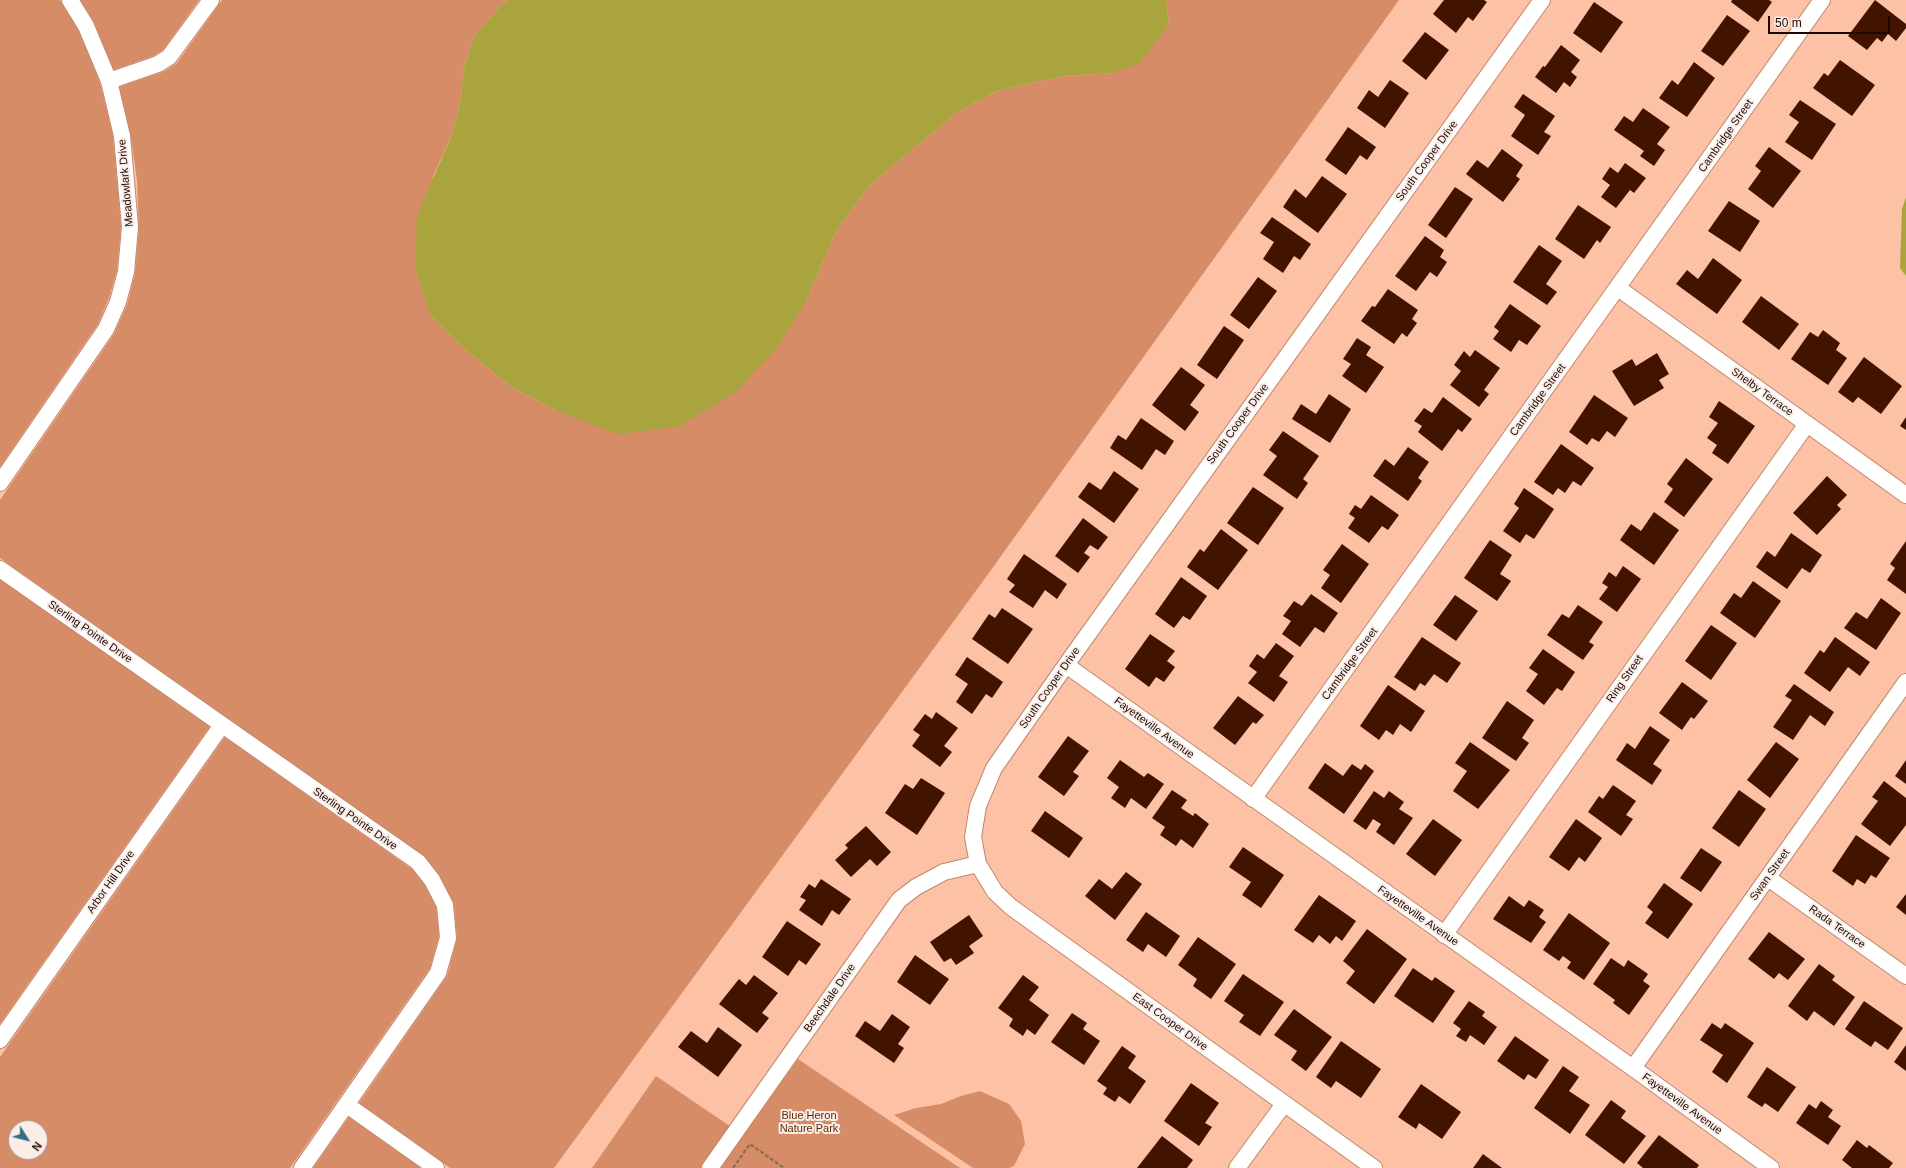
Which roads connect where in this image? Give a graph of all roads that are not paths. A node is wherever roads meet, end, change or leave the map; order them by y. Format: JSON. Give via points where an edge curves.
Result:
{"nodes":[{"id":1,"x":70,"y":0,"type":"edge"},
{"id":2,"x":211,"y":0,"type":"edge"},
{"id":3,"x":1542,"y":0,"type":"edge"},
{"id":4,"x":1822,"y":0,"type":"edge"},
{"id":5,"x":109,"y":81,"type":"junction"},
{"id":6,"x":1618,"y":288,"type":"junction"},
{"id":7,"x":1807,"y":424,"type":"junction"},
{"id":8,"x":0,"y":483,"type":"edge"},
{"id":9,"x":1906,"y":496,"type":"edge"},
{"id":10,"x":0,"y":569,"type":"edge"},
{"id":11,"x":1066,"y":665,"type":"junction"},
{"id":12,"x":1906,"y":682,"type":"edge"},
{"id":13,"x":222,"y":725,"type":"junction"},
{"id":14,"x":1253,"y":799,"type":"junction"},
{"id":15,"x":978,"y":864,"type":"junction"},
{"id":16,"x":1768,"y":878,"type":"junction"},
{"id":17,"x":1444,"y":935,"type":"junction"},
{"id":18,"x":1906,"y":976,"type":"edge"},
{"id":19,"x":0,"y":1040,"type":"edge"},
{"id":20,"x":1633,"y":1068,"type":"junction"},
{"id":21,"x":1284,"y":1104,"type":"junction"},
{"id":22,"x":346,"y":1105,"type":"junction"},
{"id":23,"x":302,"y":1168,"type":"edge"},
{"id":24,"x":436,"y":1168,"type":"edge"},
{"id":25,"x":710,"y":1168,"type":"edge"},
{"id":26,"x":1237,"y":1168,"type":"edge"},
{"id":27,"x":1374,"y":1168,"type":"edge"},
{"id":28,"x":1771,"y":1168,"type":"edge"}],
"edges":[{"from":1,"to":5,"type":"street","name":"Meadowlark Drive","via":[[86,26]]},
{"from":2,"to":5,"type":"street","via":[[169,57],[158,64]]},
{"from":3,"to":11,"type":"street","name":"South Cooper Drive"},
{"from":4,"to":6,"type":"street","name":"Cambridge Street"},
{"from":5,"to":8,"type":"street","name":"Meadowlark Drive","via":[[122,136],[128,181],[130,227],[126,272],[118,302],[106,328]]},
{"from":6,"to":7,"type":"street","name":"Shelby Terrace"},
{"from":6,"to":14,"type":"street","name":"Cambridge Street"},
{"from":7,"to":9,"type":"street","name":"Shelby Terrace"},
{"from":7,"to":17,"type":"street","name":"Ring Street"},
{"from":10,"to":13,"type":"street","name":"Sterling Pointe Drive"},
{"from":11,"to":14,"type":"street","name":"Fayetteville Avenue"},
{"from":11,"to":15,"type":"street","name":"South Cooper Drive","via":[[994,768],[978,806],[973,837]]},
{"from":12,"to":16,"type":"street","name":"Swan Street"},
{"from":13,"to":19,"type":"street","name":"Arbor Hill Drive"},
{"from":13,"to":22,"type":"street","name":"Sterling Pointe Drive","via":[[418,862],[432,880],[445,905],[448,938],[438,973]]},
{"from":14,"to":17,"type":"street","name":"Fayetteville Avenue"},
{"from":15,"to":21,"type":"street","name":"East Cooper Drive","via":[[995,892],[1011,907]]},
{"from":15,"to":25,"type":"street","name":"Beechdale Drive","via":[[944,872],[916,887],[899,900]]},
{"from":16,"to":18,"type":"street","name":"Rada Terrace"},
{"from":16,"to":20,"type":"street","name":"Swan Street"},
{"from":17,"to":20,"type":"street","name":"Fayetteville Avenue"},
{"from":20,"to":28,"type":"street","name":"Fayetteville Avenue"},
{"from":21,"to":26,"type":"street"},
{"from":21,"to":27,"type":"street","name":"East Cooper Drive"},
{"from":22,"to":23,"type":"street","name":"Sterling Pointe Drive"},
{"from":22,"to":24,"type":"street"}]}
